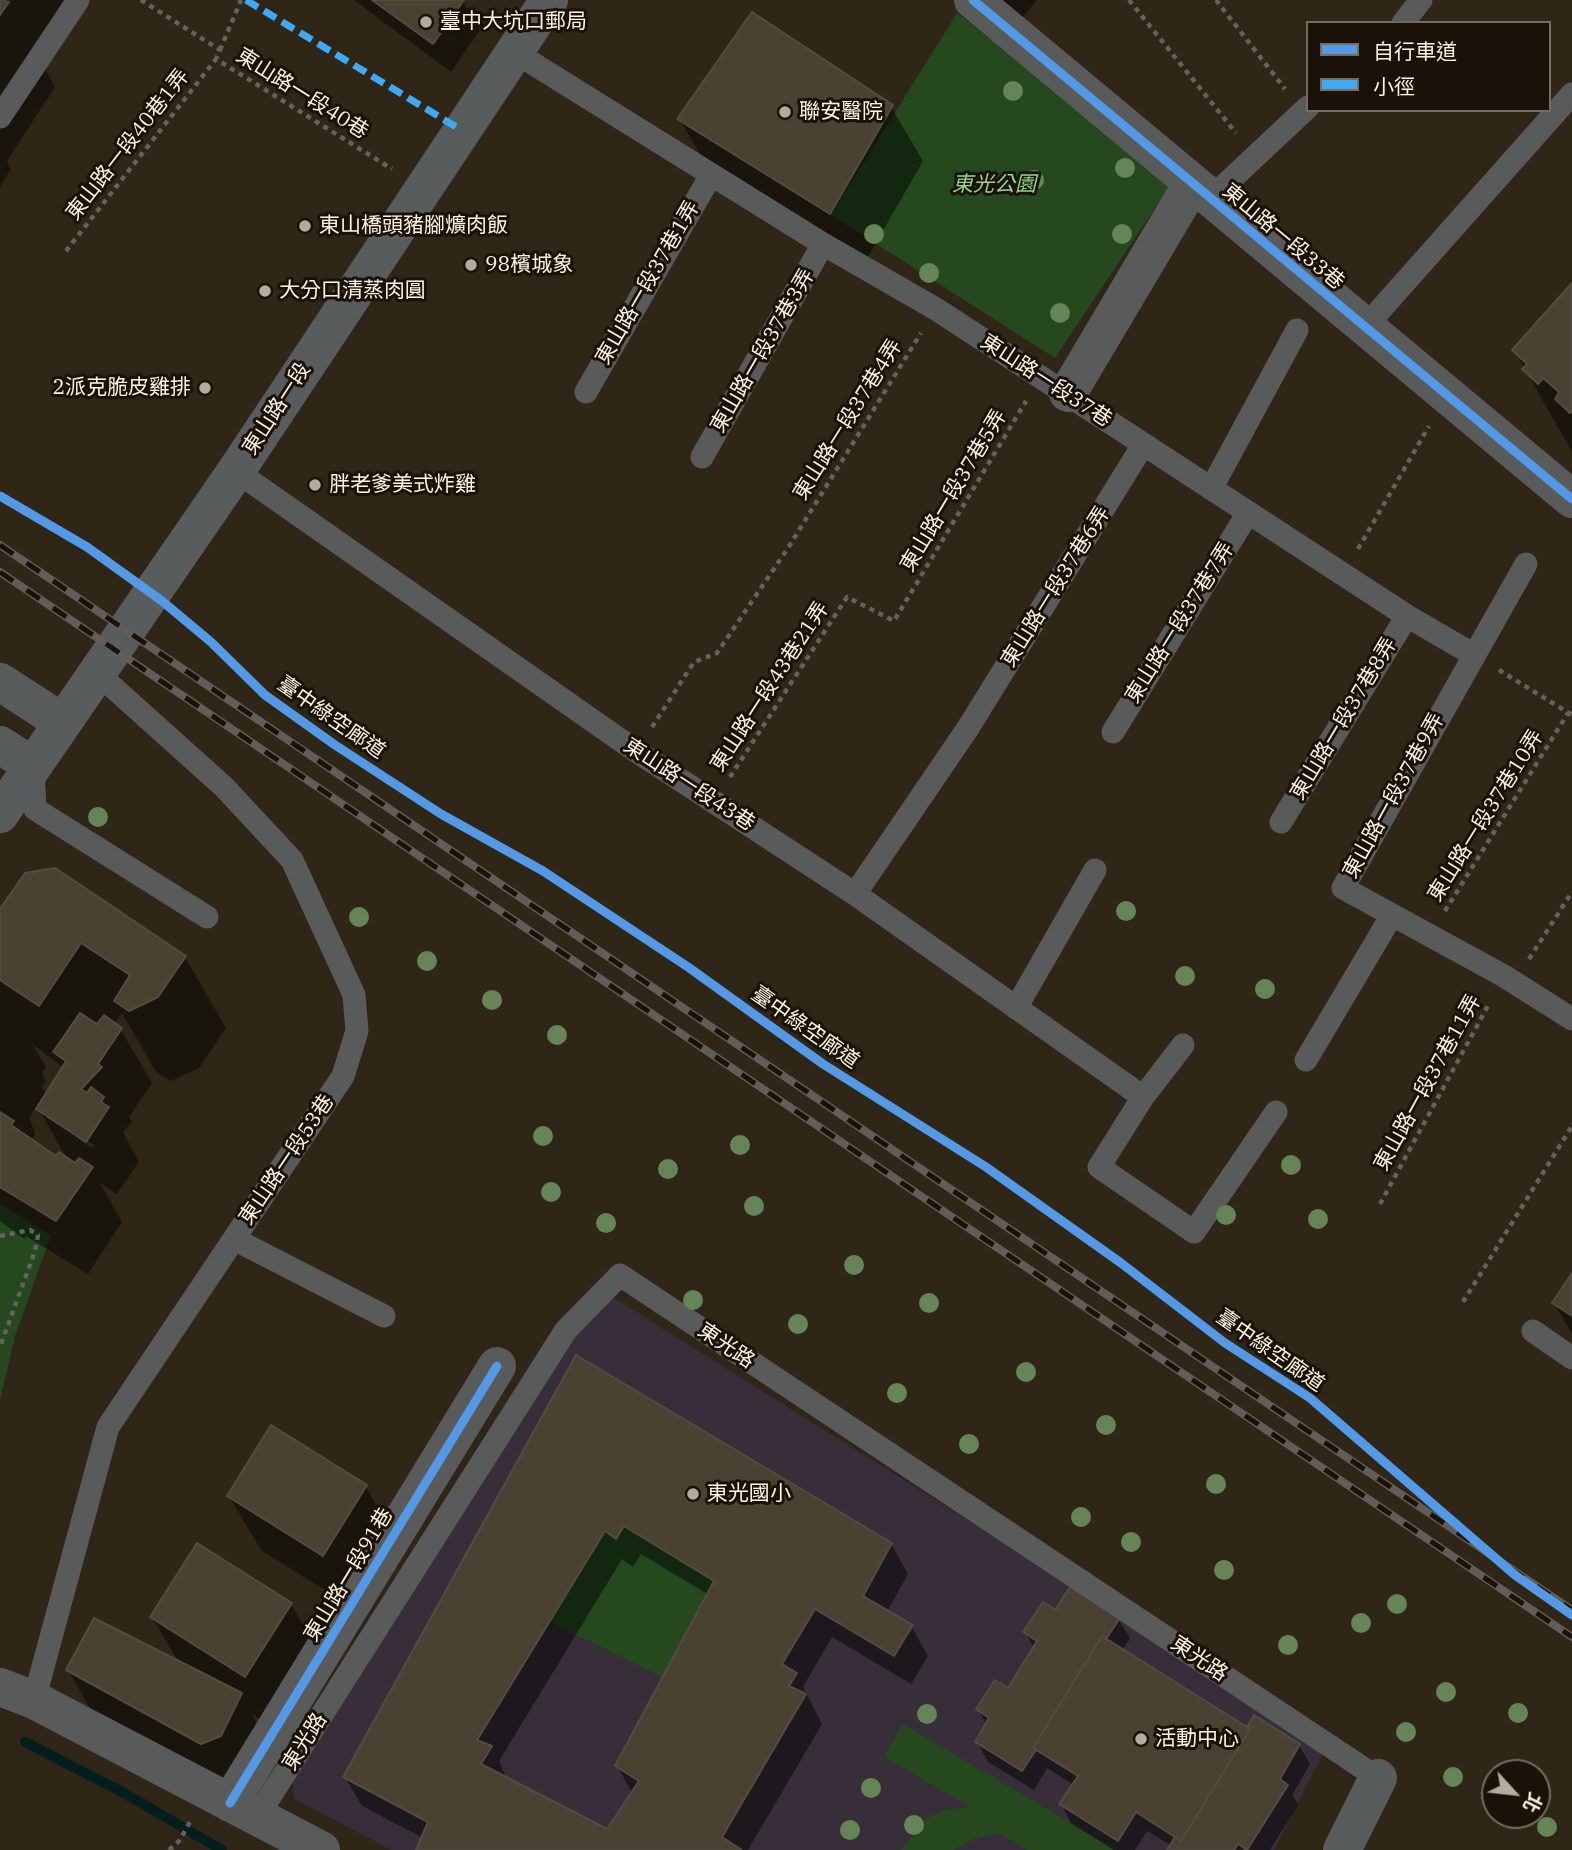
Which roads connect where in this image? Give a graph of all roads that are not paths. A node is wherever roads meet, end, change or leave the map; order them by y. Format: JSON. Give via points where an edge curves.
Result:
{"nodes":[{"id":1,"x":78,"y":0,"type":"edge"},
{"id":2,"x":549,"y":0,"type":"edge"},
{"id":3,"x":974,"y":0,"type":"edge"},
{"id":4,"x":1421,"y":0,"type":"edge"},
{"id":5,"x":1405,"y":21,"type":"edge"},
{"id":6,"x":516,"y":53,"type":"junction"},
{"id":7,"x":1572,"y":94,"type":"edge"},
{"id":8,"x":1305,"y":109,"type":"edge"},
{"id":9,"x":0,"y":117,"type":"edge"},
{"id":10,"x":711,"y":175,"type":"junction"},
{"id":11,"x":1201,"y":192,"type":"junction"},
{"id":12,"x":823,"y":244,"type":"junction"},
{"id":13,"x":1365,"y":327,"type":"junction"},
{"id":14,"x":1297,"y":330,"type":"dead end"},
{"id":15,"x":1054,"y":385,"type":"junction"},
{"id":16,"x":586,"y":392,"type":"dead end"},
{"id":17,"x":1143,"y":445,"type":"junction"},
{"id":18,"x":702,"y":457,"type":"dead end"},
{"id":19,"x":236,"y":471,"type":"junction"},
{"id":20,"x":1211,"y":489,"type":"junction"},
{"id":21,"x":1572,"y":499,"type":"edge"},
{"id":22,"x":1248,"y":513,"type":"junction"},
{"id":23,"x":1526,"y":564,"type":"dead end"},
{"id":24,"x":1407,"y":617,"type":"junction"},
{"id":25,"x":1474,"y":655,"type":"junction"},
{"id":26,"x":96,"y":672,"type":"junction"},
{"id":27,"x":0,"y":682,"type":"edge"},
{"id":28,"x":62,"y":722,"type":"junction"},
{"id":29,"x":1113,"y":732,"type":"dead end"},
{"id":30,"x":0,"y":745,"type":"edge"},
{"id":31,"x":33,"y":766,"type":"junction"},
{"id":32,"x":0,"y":814,"type":"edge"},
{"id":33,"x":1282,"y":822,"type":"dead end"},
{"id":34,"x":1095,"y":870,"type":"dead end"},
{"id":35,"x":855,"y":894,"type":"junction"},
{"id":36,"x":1392,"y":915,"type":"junction"},
{"id":37,"x":207,"y":917,"type":"dead end"},
{"id":38,"x":1016,"y":1008,"type":"junction"},
{"id":39,"x":1572,"y":1018,"type":"edge"},
{"id":40,"x":1183,"y":1045,"type":"dead end"},
{"id":41,"x":1306,"y":1060,"type":"dead end"},
{"id":42,"x":1143,"y":1097,"type":"junction"},
{"id":43,"x":1276,"y":1112,"type":"dead end"},
{"id":44,"x":234,"y":1239,"type":"junction"},
{"id":45,"x":384,"y":1316,"type":"dead end"},
{"id":46,"x":1533,"y":1331,"type":"dead end"},
{"id":47,"x":1572,"y":1358,"type":"edge"},
{"id":48,"x":497,"y":1366,"type":"dead end"},
{"id":49,"x":17,"y":1694,"type":"edge"},
{"id":50,"x":1378,"y":1778,"type":"joint"},
{"id":51,"x":244,"y":1810,"type":"junction"},
{"id":52,"x":321,"y":1850,"type":"edge"},
{"id":53,"x":1342,"y":1850,"type":"edge"}],
"edges":[{"from":1,"to":9,"type":"lane"},
{"from":2,"to":6,"type":"main road","name":"東山路一段"},
{"from":3,"to":11,"type":"street","name":"東山路一段33巷"},
{"from":4,"to":5,"type":"lane"},
{"from":6,"to":10,"type":"lane","name":"東山路一段37巷"},
{"from":6,"to":19,"type":"main road","name":"東山路一段"},
{"from":7,"to":13,"type":"lane"},
{"from":8,"to":11,"type":"lane","via":[[1255,156]]},
{"from":10,"to":12,"type":"lane","name":"東山路一段37巷"},
{"from":10,"to":16,"type":"lane","name":"東山路一段37巷1弄"},
{"from":11,"to":13,"type":"street","name":"東山路一段33巷"},
{"from":11,"to":15,"type":"street"},
{"from":12,"to":15,"type":"lane","name":"東山路一段37巷"},
{"from":12,"to":18,"type":"lane","name":"東山路一段37巷3弄"},
{"from":13,"to":21,"type":"street","name":"東山路一段33巷"},
{"from":14,"to":20,"type":"lane"},
{"from":15,"to":17,"type":"lane","name":"東山路一段37巷"},
{"from":17,"to":20,"type":"lane","name":"東山路一段37巷"},
{"from":17,"to":35,"type":"lane","name":"東山路一段37巷6弄","via":[[968,728]]},
{"from":19,"to":26,"type":"main road","name":"東山路一段"},
{"from":19,"to":35,"type":"lane","name":"東山路一段43巷","via":[[636,751]]},
{"from":20,"to":22,"type":"lane","name":"東山路一段37巷"},
{"from":22,"to":24,"type":"lane","name":"東山路一段37巷"},
{"from":22,"to":29,"type":"lane","name":"東山路一段37巷7弄"},
{"from":23,"to":25,"type":"lane"},
{"from":24,"to":25,"type":"lane","name":"東山路一段37巷"},
{"from":24,"to":33,"type":"lane","name":"東山路一段37巷8弄"},
{"from":25,"to":36,"type":"lane","name":"東山路一段37巷9弄","via":[[1343,888]]},
{"from":26,"to":28,"type":"main road","name":"東山路一段"},
{"from":26,"to":44,"type":"lane","name":"東山路一段53巷","via":[[224,787],[292,860],[354,995],[357,1031],[343,1076]]},
{"from":27,"to":28,"type":"main road"},
{"from":28,"to":31,"type":"main road","name":"東山路一段"},
{"from":30,"to":31,"type":"main road"},
{"from":31,"to":32,"type":"main road","name":"東山路一段"},
{"from":31,"to":37,"type":"lane","via":[[34,809]]},
{"from":34,"to":38,"type":"lane"},
{"from":35,"to":38,"type":"lane","name":"東山路一段43巷"},
{"from":36,"to":39,"type":"lane"},
{"from":36,"to":41,"type":"lane"},
{"from":38,"to":42,"type":"lane","name":"東山路一段43巷"},
{"from":40,"to":42,"type":"lane"},
{"from":42,"to":43,"type":"lane","via":[[1099,1167],[1194,1232]]},
{"from":44,"to":45,"type":"lane"},
{"from":44,"to":49,"type":"lane","name":"東山路一段53巷","via":[[108,1427]]},
{"from":46,"to":47,"type":"lane"},
{"from":48,"to":51,"type":"street","name":"東山路一段91巷"},
{"from":49,"to":51,"type":"street"},
{"from":50,"to":51,"type":"lane","name":"東光路","via":[[620,1275],[566,1330]]},
{"from":50,"to":53,"type":"main road"},
{"from":51,"to":52,"type":"street"}]}
